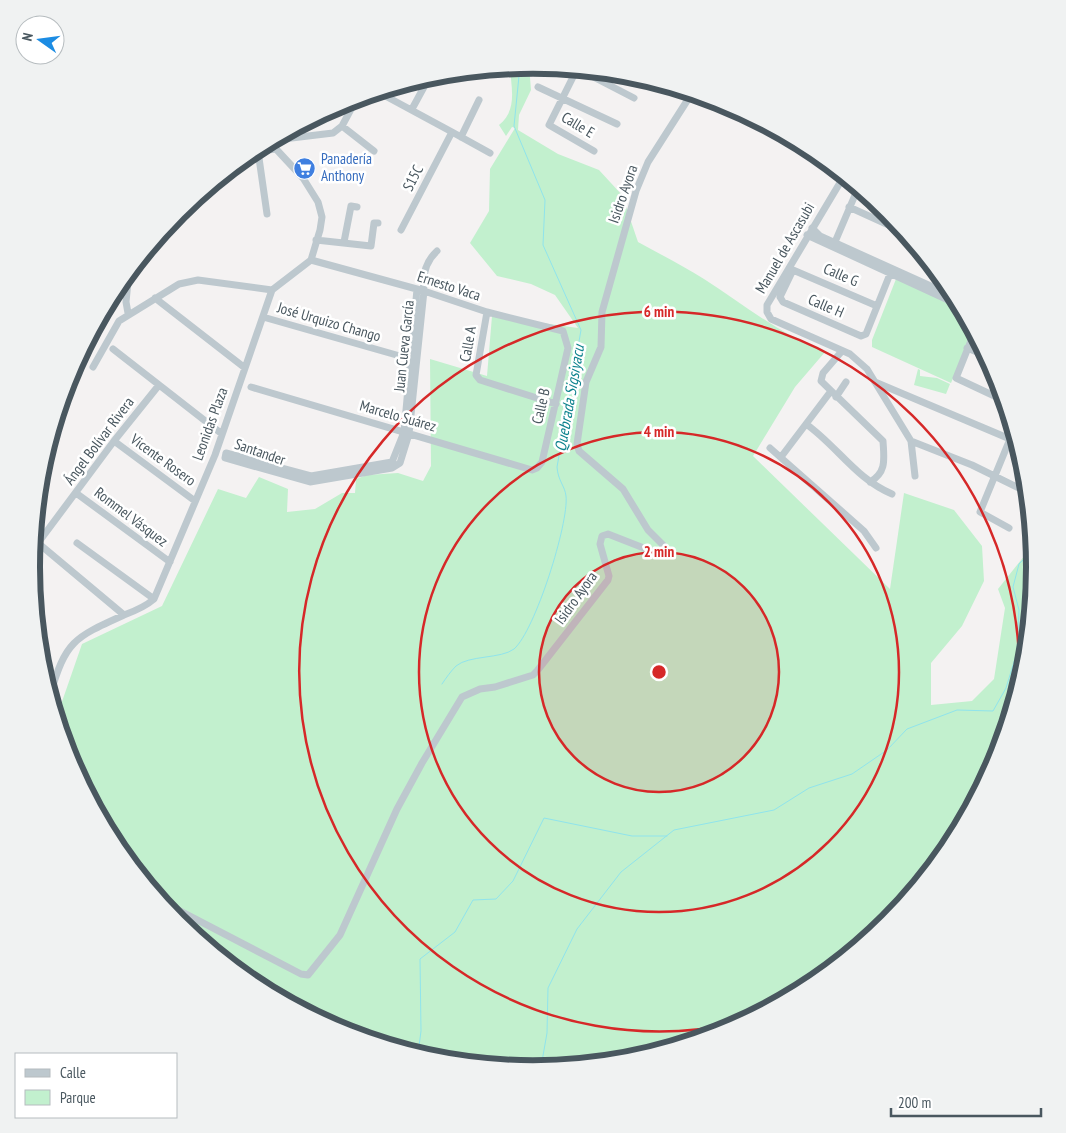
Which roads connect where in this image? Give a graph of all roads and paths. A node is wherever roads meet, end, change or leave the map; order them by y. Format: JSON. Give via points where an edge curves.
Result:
{"nodes":[{"id":1,"x":574,"y":76,"type":"edge"},
{"id":2,"x":594,"y":78,"type":"edge"},
{"id":3,"x":425,"y":86,"type":"edge"},
{"id":4,"x":538,"y":87,"type":"dead end"},
{"id":5,"x":386,"y":96,"type":"edge"},
{"id":6,"x":563,"y":98,"type":"junction"},
{"id":7,"x":634,"y":98,"type":"dead end"},
{"id":8,"x":688,"y":99,"type":"edge"},
{"id":9,"x":479,"y":100,"type":"dead end"},
{"id":10,"x":351,"y":108,"type":"edge"},
{"id":11,"x":412,"y":109,"type":"junction"},
{"id":12,"x":617,"y":124,"type":"dead end"},
{"id":13,"x":342,"y":126,"type":"junction"},
{"id":14,"x":450,"y":135,"type":"junction"},
{"id":15,"x":461,"y":137,"type":"junction"},
{"id":16,"x":291,"y":138,"type":"edge"},
{"id":17,"x":276,"y":149,"type":"joint"},
{"id":18,"x":271,"y":150,"type":"edge"},
{"id":19,"x":374,"y":151,"type":"dead end"},
{"id":20,"x":594,"y":151,"type":"dead end"},
{"id":21,"x":490,"y":153,"type":"dead end"},
{"id":22,"x":256,"y":159,"type":"edge"},
{"id":23,"x":841,"y":181,"type":"edge"},
{"id":24,"x":855,"y":194,"type":"edge"},
{"id":25,"x":357,"y":207,"type":"dead end"},
{"id":26,"x":849,"y":207,"type":"junction"},
{"id":27,"x":267,"y":214,"type":"dead end"},
{"id":28,"x":378,"y":223,"type":"dead end"},
{"id":29,"x":889,"y":225,"type":"edge"},
{"id":30,"x":812,"y":228,"type":"junction"},
{"id":31,"x":401,"y":230,"type":"dead end"},
{"id":32,"x":807,"y":235,"type":"junction"},
{"id":33,"x":316,"y":240,"type":"junction"},
{"id":34,"x":344,"y":242,"type":"junction"},
{"id":35,"x":835,"y":242,"type":"junction"},
{"id":36,"x":437,"y":251,"type":"dead end"},
{"id":37,"x":311,"y":260,"type":"junction"},
{"id":38,"x":793,"y":270,"type":"joint"},
{"id":39,"x":891,"y":271,"type":"junction"},
{"id":40,"x":128,"y":287,"type":"edge"},
{"id":41,"x":272,"y":290,"type":"junction"},
{"id":42,"x":421,"y":290,"type":"junction"},
{"id":43,"x":943,"y":293,"type":"edge"},
{"id":44,"x":155,"y":298,"type":"junction"},
{"id":45,"x":878,"y":306,"type":"junction"},
{"id":46,"x":487,"y":312,"type":"junction"},
{"id":47,"x":128,"y":313,"type":"junction"},
{"id":48,"x":263,"y":317,"type":"junction"},
{"id":49,"x":971,"y":340,"type":"edge"},
{"id":50,"x":568,"y":348,"type":"joint"},
{"id":51,"x":967,"y":348,"type":"junction"},
{"id":52,"x":112,"y":349,"type":"dead end"},
{"id":53,"x":842,"y":351,"type":"junction"},
{"id":54,"x":977,"y":352,"type":"edge"},
{"id":55,"x":413,"y":360,"type":"junction"},
{"id":56,"x":93,"y":367,"type":"dead end"},
{"id":57,"x":245,"y":368,"type":"junction"},
{"id":58,"x":846,"y":382,"type":"dead end"},
{"id":59,"x":875,"y":382,"type":"junction"},
{"id":60,"x":159,"y":385,"type":"junction"},
{"id":61,"x":251,"y":387,"type":"dead end"},
{"id":62,"x":833,"y":394,"type":"junction"},
{"id":63,"x":996,"y":397,"type":"edge"},
{"id":64,"x":556,"y":404,"type":"junction"},
{"id":65,"x":806,"y":424,"type":"junction"},
{"id":66,"x":407,"y":433,"type":"junction"},
{"id":67,"x":222,"y":434,"type":"junction"},
{"id":68,"x":1009,"y":439,"type":"edge"},
{"id":69,"x":114,"y":441,"type":"junction"},
{"id":70,"x":911,"y":441,"type":"junction"},
{"id":71,"x":1011,"y":447,"type":"edge"},
{"id":72,"x":770,"y":448,"type":"dead end"},
{"id":73,"x":781,"y":456,"type":"junction"},
{"id":74,"x":397,"y":461,"type":"junction"},
{"id":75,"x":538,"y":468,"type":"joint"},
{"id":76,"x":914,"y":476,"type":"dead end"},
{"id":77,"x":995,"y":477,"type":"junction"},
{"id":78,"x":870,"y":482,"type":"junction"},
{"id":79,"x":1020,"y":489,"type":"edge"},
{"id":80,"x":76,"y":494,"type":"junction"},
{"id":81,"x":892,"y":494,"type":"dead end"},
{"id":82,"x":195,"y":501,"type":"junction"},
{"id":83,"x":1009,"y":528,"type":"dead end"},
{"id":84,"x":41,"y":540,"type":"edge"},
{"id":85,"x":76,"y":543,"type":"dead end"},
{"id":86,"x":41,"y":546,"type":"edge"},
{"id":87,"x":876,"y":548,"type":"dead end"},
{"id":88,"x":170,"y":562,"type":"junction"},
{"id":89,"x":154,"y":599,"type":"junction"},
{"id":90,"x":124,"y":615,"type":"junction"},
{"id":91,"x":54,"y":683,"type":"edge"},
{"id":92,"x":178,"y":909,"type":"edge"}],
"edges":[{"from":1,"to":6,"type":"street","name":"Calle E"},
{"from":2,"to":7,"type":"street"},
{"from":3,"to":11,"type":"street"},
{"from":4,"to":6,"type":"street"},
{"from":5,"to":11,"type":"street"},
{"from":6,"to":12,"type":"street"},
{"from":6,"to":20,"type":"street","name":"Calle E","via":[[550,127]]},
{"from":8,"to":92,"type":"street","name":"Isidro Ayora","via":[[648,162],[636,191],[602,312],[601,347],[586,382],[577,444],[579,451],[623,489],[648,530],[665,547],[662,552],[654,552],[608,534],[602,536],[600,544],[608,580],[542,665],[532,675],[462,697],[397,809],[340,935],[308,975]]},
{"from":9,"to":15,"type":"street"},
{"from":10,"to":13,"type":"street"},
{"from":11,"to":14,"type":"street"},
{"from":13,"to":16,"type":"street","via":[[333,132]]},
{"from":13,"to":19,"type":"street"},
{"from":14,"to":15,"type":"street"},
{"from":14,"to":31,"type":"street","name":"S15C"},
{"from":15,"to":21,"type":"street"},
{"from":17,"to":18,"type":"street"},
{"from":17,"to":33,"type":"street","via":[[303,178],[318,202],[322,217]]},
{"from":22,"to":27,"type":"street"},
{"from":23,"to":30,"type":"street","name":"Manuel de Ascasubi"},
{"from":24,"to":26,"type":"street"},
{"from":25,"to":34,"type":"street","via":[[351,206]]},
{"from":26,"to":29,"type":"street"},
{"from":26,"to":35,"type":"street"},
{"from":28,"to":34,"type":"street","via":[[374,223],[371,246]]},
{"from":30,"to":32,"type":"street","name":"Manuel de Ascasubi"},
{"from":30,"to":35,"type":"street","via":[[820,236]]},
{"from":32,"to":39,"type":"street"},
{"from":32,"to":53,"type":"street","name":"Manuel de Ascasubi","via":[[767,305],[767,312],[771,319]]},
{"from":33,"to":34,"type":"street"},
{"from":33,"to":37,"type":"street"},
{"from":35,"to":39,"type":"street"},
{"from":36,"to":42,"type":"street","name":"Juan Cueva García","via":[[426,266]]},
{"from":37,"to":41,"type":"street"},
{"from":37,"to":42,"type":"street","name":"Ernesto Vaca"},
{"from":38,"to":45,"type":"street","name":"Calle G"},
{"from":38,"to":45,"type":"street","name":"Calle H","via":[[780,300],[861,336],[866,334]]},
{"from":39,"to":43,"type":"street"},
{"from":39,"to":45,"type":"street"},
{"from":40,"to":47,"type":"street"},
{"from":41,"to":44,"type":"street","via":[[198,280],[179,284]]},
{"from":41,"to":48,"type":"street","name":"Leonidas Plaza"},
{"from":42,"to":46,"type":"street","name":"Ernesto Vaca"},
{"from":42,"to":55,"type":"street","name":"Juan Cueva García"},
{"from":44,"to":47,"type":"street"},
{"from":44,"to":57,"type":"street"},
{"from":46,"to":50,"type":"street","name":"Ernesto Vaca","via":[[563,331]]},
{"from":46,"to":64,"type":"street","name":"Calle A","via":[[476,375],[480,380]]},
{"from":47,"to":56,"type":"street","via":[[119,321]]},
{"from":48,"to":55,"type":"street","name":"José Urquizo Chango"},
{"from":48,"to":57,"type":"street","name":"Leonidas Plaza"},
{"from":49,"to":51,"type":"street"},
{"from":50,"to":64,"type":"street","name":"Calle B"},
{"from":51,"to":54,"type":"street"},
{"from":51,"to":63,"type":"street","via":[[956,376],[958,381]]},
{"from":52,"to":60,"type":"street"},
{"from":53,"to":59,"type":"street","name":"Manuel de Ascasubi","via":[[860,361]]},
{"from":53,"to":62,"type":"street","via":[[821,377],[822,384]]},
{"from":55,"to":66,"type":"street","name":"Juan Cueva García"},
{"from":57,"to":67,"type":"street","name":"Leonidas Plaza"},
{"from":58,"to":62,"type":"street"},
{"from":59,"to":68,"type":"street"},
{"from":59,"to":70,"type":"street","name":"Manuel de Ascasubi"},
{"from":60,"to":67,"type":"street"},
{"from":60,"to":69,"type":"street","name":"Ángel Bolívar Rivera"},
{"from":61,"to":66,"type":"street","name":"Marcelo Suárez"},
{"from":62,"to":65,"type":"street"},
{"from":62,"to":78,"type":"street","via":[[882,441],[884,465],[880,477]]},
{"from":64,"to":75,"type":"street","name":"Calle B"},
{"from":65,"to":73,"type":"street"},
{"from":65,"to":78,"type":"street"},
{"from":66,"to":74,"type":"street","name":"Juan Cueva García"},
{"from":66,"to":75,"type":"street","name":"Marcelo Suárez","via":[[532,470]]},
{"from":67,"to":82,"type":"street","name":"Leonidas Plaza"},
{"from":69,"to":80,"type":"street","name":"Ángel Bolívar Rivera"},
{"from":69,"to":82,"type":"street","name":"Vicente Rosero"},
{"from":70,"to":76,"type":"street","name":"Manuel de Ascasubi"},
{"from":70,"to":77,"type":"street"},
{"from":71,"to":77,"type":"street"},
{"from":72,"to":73,"type":"street"},
{"from":73,"to":87,"type":"street","via":[[864,531]]},
{"from":74,"to":74,"type":"street","name":"Santander","via":[[312,476],[224,455],[225,458],[310,482],[392,468]]},
{"from":77,"to":79,"type":"street"},
{"from":77,"to":83,"type":"street","via":[[980,512]]},
{"from":78,"to":81,"type":"street"},
{"from":80,"to":84,"type":"street","name":"Ángel Bolívar Rivera"},
{"from":80,"to":88,"type":"street","name":"Rommel Vásquez"},
{"from":82,"to":88,"type":"street","name":"Leonidas Plaza"},
{"from":85,"to":89,"type":"street"},
{"from":86,"to":90,"type":"street","name":"Ángel Bolívar Rivera"},
{"from":88,"to":89,"type":"street","name":"Leonidas Plaza"},
{"from":89,"to":90,"type":"street"},
{"from":90,"to":91,"type":"street","via":[[78,638],[65,652]]}]}
